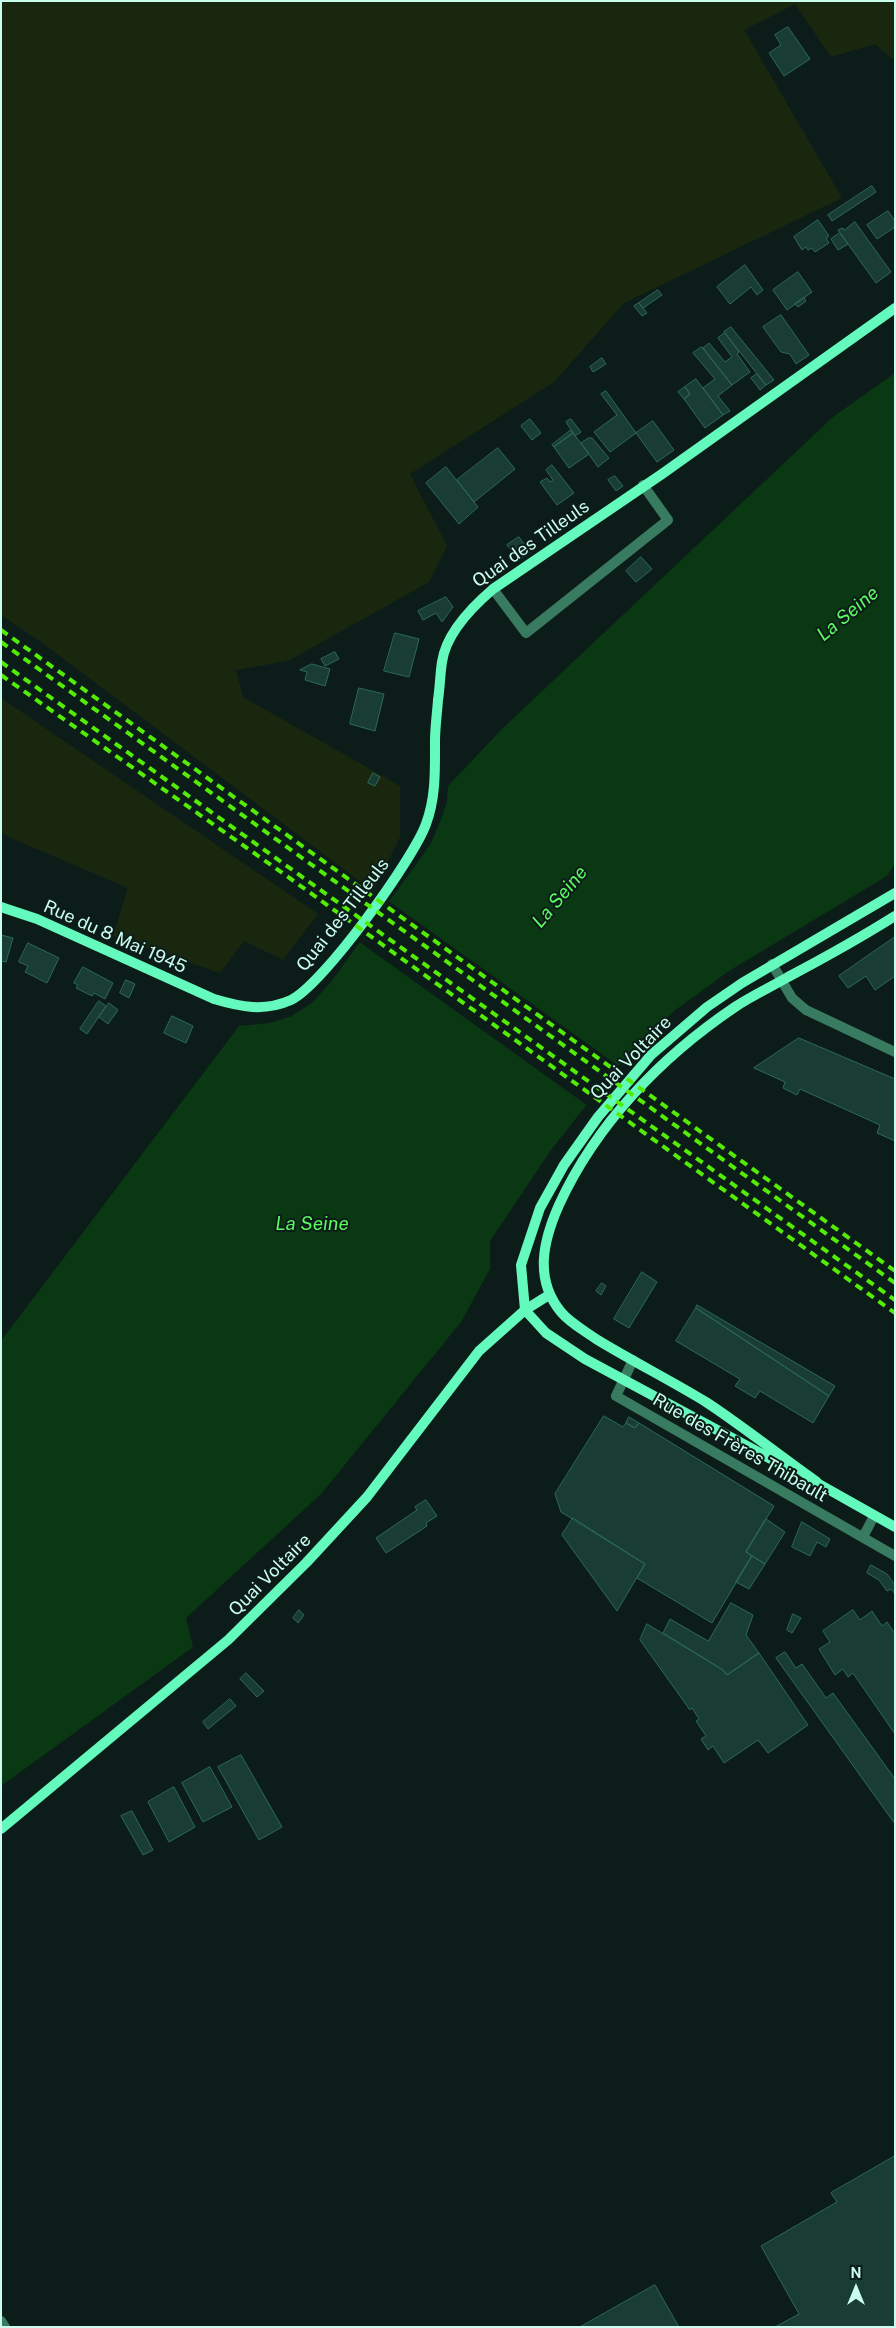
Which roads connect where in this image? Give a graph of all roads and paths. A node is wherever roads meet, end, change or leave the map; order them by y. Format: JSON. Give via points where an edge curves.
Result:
{"nodes":[{"id":1,"x":895,"y":308,"type":"edge"},
{"id":2,"x":643,"y":485,"type":"junction"},
{"id":3,"x":493,"y":589,"type":"junction"},
{"id":4,"x":895,"y":893,"type":"edge"},
{"id":5,"x":1,"y":907,"type":"edge"},
{"id":6,"x":895,"y":916,"type":"edge"},
{"id":7,"x":772,"y":964,"type":"junction"},
{"id":8,"x":781,"y":982,"type":"junction"},
{"id":9,"x":214,"y":999,"type":"joint"},
{"id":10,"x":895,"y":1052,"type":"edge"},
{"id":11,"x":549,"y":1295,"type":"junction"},
{"id":12,"x":526,"y":1310,"type":"junction"},
{"id":13,"x":633,"y":1360,"type":"junction"},
{"id":14,"x":622,"y":1380,"type":"junction"},
{"id":15,"x":817,"y":1482,"type":"junction"},
{"id":16,"x":874,"y":1516,"type":"junction"},
{"id":17,"x":895,"y":1527,"type":"edge"},
{"id":18,"x":863,"y":1537,"type":"junction"},
{"id":19,"x":895,"y":1556,"type":"edge"},
{"id":20,"x":1,"y":1828,"type":"edge"},
{"id":21,"x":1,"y":2321,"type":"edge"},
{"id":22,"x":5,"y":2327,"type":"edge"}],
"edges":[{"from":1,"to":2,"type":"street","name":"Quai des Tilleuls"},
{"from":2,"to":3,"type":"street","name":"Quai des Tilleuls"},
{"from":2,"to":3,"type":"street","via":[[668,520],[526,633]]},
{"from":3,"to":9,"type":"street","name":"Quai des Tilleuls","via":[[473,606],[454,634],[442,660],[434,792],[426,824],[406,862],[316,980],[293,999],[256,1009]]},
{"from":4,"to":7,"type":"street","name":"Quai Voltaire"},
{"from":5,"to":9,"type":"street","name":"Rue du 8 Mai 1945","via":[[37,919]]},
{"from":6,"to":8,"type":"street","name":"Quai Voltaire"},
{"from":7,"to":8,"type":"street"},
{"from":7,"to":12,"type":"street","name":"Quai Voltaire","via":[[677,1031],[598,1117],[540,1208],[521,1265]]},
{"from":8,"to":10,"type":"street","via":[[806,1010]]},
{"from":8,"to":11,"type":"street","name":"Quai Voltaire","via":[[736,1007],[668,1059],[605,1129],[570,1181],[548,1229],[543,1267]]},
{"from":11,"to":12,"type":"street","name":"Quai Voltaire"},
{"from":11,"to":13,"type":"street","name":"Rue des Frères Thibault","via":[[563,1314],[583,1330]]},
{"from":12,"to":14,"type":"street","name":"Rue des Frères Thibault","via":[[546,1334]]},
{"from":12,"to":20,"type":"street","name":"Quai Voltaire","via":[[479,1351],[367,1497],[228,1640]]},
{"from":13,"to":14,"type":"street"},
{"from":13,"to":15,"type":"street","name":"Rue des Frères Thibault","via":[[707,1403]]},
{"from":14,"to":15,"type":"street","name":"Rue des Frères Thibault"},
{"from":14,"to":18,"type":"street","name":"Rue des Frères Thibault","via":[[616,1396]]},
{"from":15,"to":16,"type":"street","name":"Rue des Frères Thibault"},
{"from":16,"to":17,"type":"street","name":"Rue des Frères Thibault"},
{"from":16,"to":18,"type":"street"},
{"from":18,"to":19,"type":"street","name":"Rue des Frères Thibault"},
{"from":21,"to":22,"type":"street"}]}
